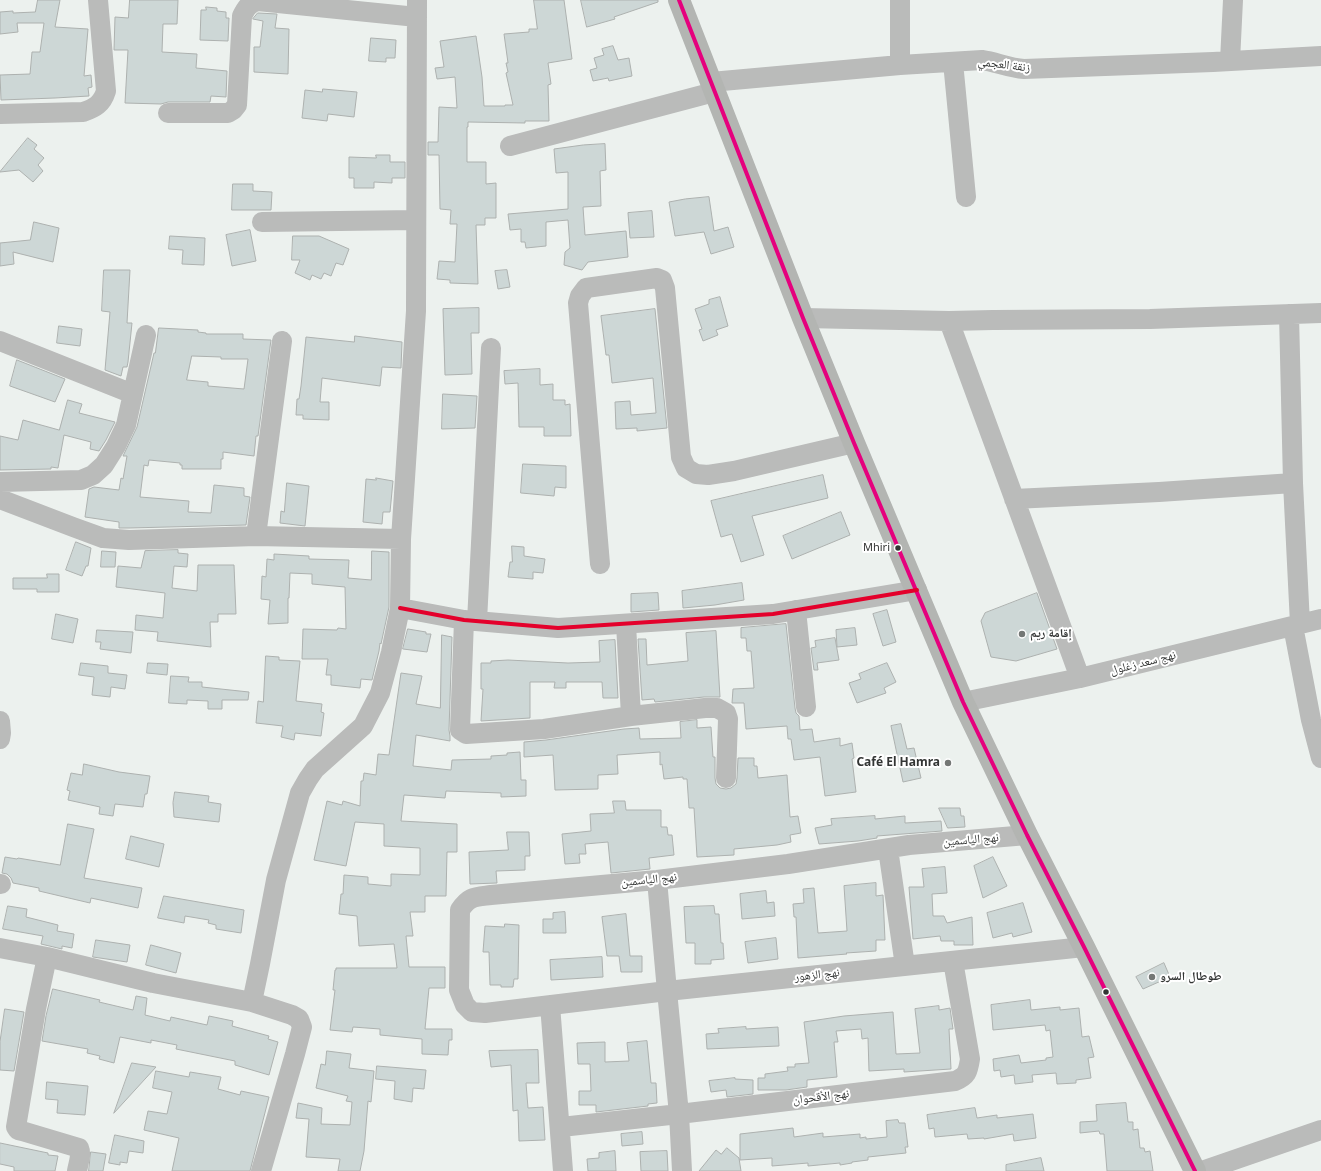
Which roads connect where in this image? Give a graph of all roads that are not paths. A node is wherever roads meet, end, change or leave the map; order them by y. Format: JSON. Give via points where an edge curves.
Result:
{"nodes":[{"id":1,"x":98,"y":0,"type":"edge"},
{"id":2,"x":679,"y":0,"type":"edge"},
{"id":3,"x":900,"y":0,"type":"edge"},
{"id":4,"x":1233,"y":0,"type":"edge"},
{"id":5,"x":417,"y":9,"type":"edge"},
{"id":6,"x":1321,"y":56,"type":"edge"},
{"id":7,"x":1230,"y":61,"type":"junction"},
{"id":8,"x":953,"y":62,"type":"junction"},
{"id":9,"x":900,"y":65,"type":"junction"},
{"id":10,"x":713,"y":87,"type":"junction"},
{"id":11,"x":168,"y":113,"type":"dead end"},
{"id":12,"x":0,"y":114,"type":"edge"},
{"id":13,"x":510,"y":146,"type":"dead end"},
{"id":14,"x":966,"y":197,"type":"dead end"},
{"id":15,"x":416,"y":220,"type":"junction"},
{"id":16,"x":262,"y":222,"type":"dead end"},
{"id":17,"x":1321,"y":313,"type":"edge"},
{"id":18,"x":1289,"y":314,"type":"junction"},
{"id":19,"x":803,"y":318,"type":"junction"},
{"id":20,"x":949,"y":322,"type":"junction"},
{"id":21,"x":146,"y":335,"type":"dead end"},
{"id":22,"x":0,"y":341,"type":"edge"},
{"id":23,"x":282,"y":341,"type":"dead end"},
{"id":24,"x":491,"y":348,"type":"dead end"},
{"id":25,"x":133,"y":394,"type":"junction"},
{"id":26,"x":854,"y":443,"type":"junction"},
{"id":27,"x":0,"y":482,"type":"edge"},
{"id":28,"x":1293,"y":483,"type":"junction"},
{"id":29,"x":0,"y":499,"type":"edge"},
{"id":30,"x":1014,"y":499,"type":"junction"},
{"id":31,"x":256,"y":536,"type":"junction"},
{"id":32,"x":401,"y":539,"type":"junction"},
{"id":33,"x":600,"y":564,"type":"dead end"},
{"id":34,"x":917,"y":590,"type":"junction"},
{"id":35,"x":400,"y":608,"type":"junction"},
{"id":36,"x":796,"y":610,"type":"junction"},
{"id":37,"x":1321,"y":619,"type":"edge"},
{"id":38,"x":470,"y":620,"type":"junction"},
{"id":39,"x":626,"y":624,"type":"junction"},
{"id":40,"x":1297,"y":625,"type":"junction"},
{"id":41,"x":1080,"y":678,"type":"junction"},
{"id":42,"x":963,"y":702,"type":"junction"},
{"id":43,"x":806,"y":707,"type":"dead end"},
{"id":44,"x":631,"y":716,"type":"junction"},
{"id":45,"x":0,"y":721,"type":"edge"},
{"id":46,"x":0,"y":739,"type":"edge"},
{"id":47,"x":1321,"y":758,"type":"edge"},
{"id":48,"x":726,"y":778,"type":"dead end"},
{"id":49,"x":1027,"y":835,"type":"junction"},
{"id":50,"x":888,"y":849,"type":"junction"},
{"id":51,"x":658,"y":880,"type":"junction"},
{"id":52,"x":1084,"y":947,"type":"junction"},
{"id":53,"x":0,"y":948,"type":"edge"},
{"id":54,"x":46,"y":957,"type":"junction"},
{"id":55,"x":953,"y":961,"type":"junction"},
{"id":56,"x":905,"y":966,"type":"junction"},
{"id":57,"x":667,"y":991,"type":"junction"},
{"id":58,"x":252,"y":1002,"type":"junction"},
{"id":59,"x":550,"y":1005,"type":"junction"},
{"id":60,"x":680,"y":1114,"type":"junction"},
{"id":61,"x":560,"y":1127,"type":"junction"},
{"id":62,"x":1321,"y":1130,"type":"edge"},
{"id":63,"x":77,"y":1171,"type":"edge"},
{"id":64,"x":261,"y":1171,"type":"edge"},
{"id":65,"x":563,"y":1171,"type":"edge"},
{"id":66,"x":682,"y":1171,"type":"edge"},
{"id":67,"x":1195,"y":1171,"type":"edge"},
{"id":68,"x":1202,"y":1171,"type":"edge"}],
"edges":[{"from":1,"to":12,"type":"street","via":[[106,91],[103,99],[95,108],[83,112]]},
{"from":2,"to":10,"type":"main road"},
{"from":3,"to":9,"type":"street"},
{"from":4,"to":7,"type":"street"},
{"from":5,"to":11,"type":"street","via":[[253,2],[242,16],[237,105],[228,113]]},
{"from":5,"to":15,"type":"street"},
{"from":6,"to":7,"type":"street","name":"زنقة العجمي"},
{"from":7,"to":8,"type":"street","name":"زنقة العجمي","via":[[1024,69],[982,60]]},
{"from":8,"to":9,"type":"street","name":"زنقة العجمي"},
{"from":8,"to":14,"type":"street"},
{"from":9,"to":10,"type":"street","name":"زنقة العجمي"},
{"from":10,"to":13,"type":"street","name":"زنقة العجمي"},
{"from":10,"to":19,"type":"main road"},
{"from":15,"to":16,"type":"street"},
{"from":15,"to":32,"type":"street","via":[[416,311]]},
{"from":17,"to":18,"type":"street"},
{"from":18,"to":20,"type":"street"},
{"from":18,"to":28,"type":"street"},
{"from":19,"to":20,"type":"street"},
{"from":19,"to":26,"type":"main road"},
{"from":20,"to":30,"type":"street"},
{"from":21,"to":25,"type":"street"},
{"from":22,"to":25,"type":"street"},
{"from":23,"to":31,"type":"street"},
{"from":24,"to":38,"type":"street"},
{"from":25,"to":27,"type":"street","via":[[126,425],[116,446],[104,466],[93,475],[81,480]]},
{"from":26,"to":33,"type":"street","via":[[734,471],[708,476],[696,474],[686,468],[681,457],[666,288],[662,280],[657,278],[586,288],[578,302]]},
{"from":26,"to":34,"type":"main road"},
{"from":28,"to":30,"type":"street"},
{"from":28,"to":40,"type":"street"},
{"from":29,"to":31,"type":"street","via":[[103,538],[129,540]]},
{"from":30,"to":41,"type":"street"},
{"from":31,"to":32,"type":"street"},
{"from":32,"to":35,"type":"street"},
{"from":34,"to":36,"type":"street"},
{"from":34,"to":42,"type":"main road"},
{"from":35,"to":38,"type":"street"},
{"from":35,"to":58,"type":"street","via":[[380,694],[363,726],[316,769],[300,793],[276,880]]},
{"from":36,"to":39,"type":"street","via":[[773,614]]},
{"from":36,"to":43,"type":"street"},
{"from":37,"to":40,"type":"street","name":"نهج سعد زغلول"},
{"from":38,"to":39,"type":"street","via":[[558,628]]},
{"from":38,"to":44,"type":"street","via":[[460,730],[466,734],[544,729]]},
{"from":39,"to":44,"type":"street"},
{"from":40,"to":41,"type":"street","name":"نهج سعد زغلول"},
{"from":40,"to":47,"type":"street","via":[[1311,720]]},
{"from":41,"to":42,"type":"street","name":"نهج سعد زغلول"},
{"from":42,"to":49,"type":"main road"},
{"from":44,"to":48,"type":"street","via":[[705,708],[722,710],[728,719]]},
{"from":45,"to":46,"type":"street"},
{"from":49,"to":50,"type":"street","name":"نهج الياسمين"},
{"from":49,"to":52,"type":"main road"},
{"from":50,"to":51,"type":"street","name":"نهج الياسمين"},
{"from":50,"to":56,"type":"street"},
{"from":51,"to":57,"type":"street"},
{"from":51,"to":59,"type":"street","name":"نهج الياسمين","via":[[491,895],[472,898],[465,902],[460,910],[460,990],[465,1005],[472,1012],[485,1013]]},
{"from":52,"to":55,"type":"street","name":"نهج الزهور"},
{"from":52,"to":67,"type":"main road"},
{"from":53,"to":54,"type":"street"},
{"from":54,"to":58,"type":"street","via":[[153,983]]},
{"from":54,"to":63,"type":"street","via":[[16,1127],[18,1130],[79,1148]]},
{"from":55,"to":56,"type":"street","name":"نهج الزهور"},
{"from":55,"to":60,"type":"street","name":"نهج الأقحوان","via":[[970,1059],[964,1077],[955,1081]]},
{"from":56,"to":57,"type":"street","name":"نهج الزهور"},
{"from":57,"to":59,"type":"street","name":"نهج الزهور"},
{"from":57,"to":60,"type":"street"},
{"from":58,"to":64,"type":"street","via":[[292,1015],[299,1019],[302,1027]]},
{"from":59,"to":61,"type":"street"},
{"from":60,"to":61,"type":"street","name":"نهج الأقحوان"},
{"from":60,"to":66,"type":"street"},
{"from":61,"to":65,"type":"street"},
{"from":62,"to":68,"type":"street"}]}
